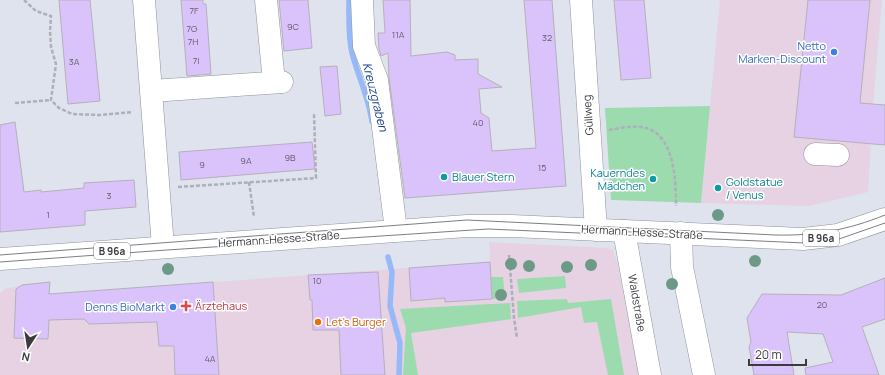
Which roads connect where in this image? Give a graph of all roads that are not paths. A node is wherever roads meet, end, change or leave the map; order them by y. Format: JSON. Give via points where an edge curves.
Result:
{"nodes":[{"id":1,"x":144,"y":0,"type":"edge"},
{"id":2,"x":266,"y":0,"type":"edge"},
{"id":3,"x":362,"y":0,"type":"edge"},
{"id":4,"x":581,"y":0,"type":"edge"},
{"id":5,"x":153,"y":101,"type":"junction"},
{"id":6,"x":815,"y":154,"type":"dead end"},
{"id":7,"x":838,"y":155,"type":"dead end"},
{"id":8,"x":885,"y":219,"type":"edge"},
{"id":9,"x":396,"y":230,"type":"junction"},
{"id":10,"x":596,"y":230,"type":"junction"},
{"id":11,"x":624,"y":231,"type":"junction"},
{"id":12,"x":682,"y":233,"type":"junction"},
{"id":13,"x":163,"y":247,"type":"junction"},
{"id":14,"x":0,"y":260,"type":"edge"},
{"id":15,"x":650,"y":375,"type":"edge"},
{"id":16,"x":704,"y":375,"type":"edge"}],
"edges":[{"from":1,"to":5,"type":"street"},
{"from":2,"to":5,"type":"street","via":[[278,82]]},
{"from":3,"to":9,"type":"street","via":[[364,46],[376,80]]},
{"from":4,"to":10,"type":"street","name":"Güllweg"},
{"from":5,"to":13,"type":"street"},
{"from":6,"to":7,"type":"street"},
{"from":8,"to":12,"type":"street","name":"Hermann-Hesse-Straße","number":"B 96a","via":[[838,235],[814,239]]},
{"from":9,"to":10,"type":"street","name":"Hermann-Hesse-Straße","number":"B 96a","via":[[473,226]]},
{"from":9,"to":13,"type":"street","name":"Hermann-Hesse-Straße","number":"B 96a"},
{"from":10,"to":11,"type":"street","name":"Hermann-Hesse-Straße","number":"B 96a"},
{"from":11,"to":12,"type":"street","name":"Hermann-Hesse-Straße","number":"B 96a"},
{"from":11,"to":15,"type":"street","name":"Waldstraße"},
{"from":12,"to":16,"type":"street","via":[[682,266]]},
{"from":13,"to":14,"type":"street","name":"Hermann-Hesse-Straße","number":"B 96a"}]}
